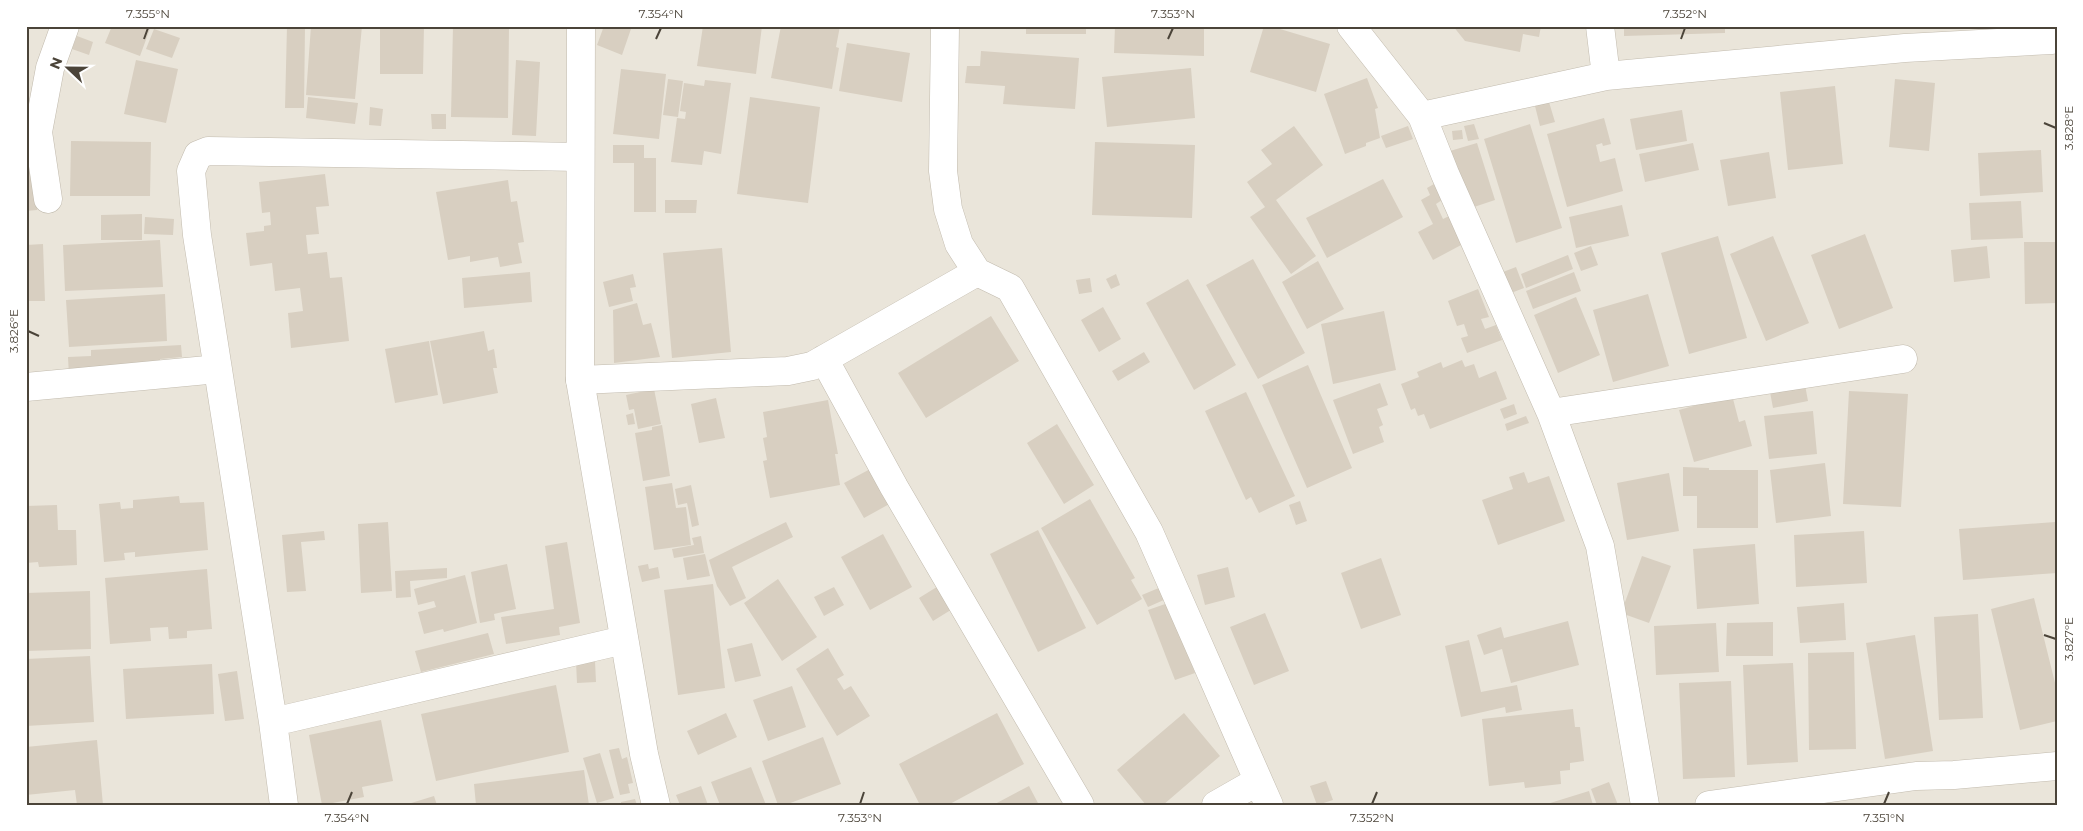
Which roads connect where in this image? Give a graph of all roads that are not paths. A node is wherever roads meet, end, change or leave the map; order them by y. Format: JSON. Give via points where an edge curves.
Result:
{"nodes":[{"id":1,"x":65,"y":26,"type":"edge"},
{"id":2,"x":581,"y":26,"type":"edge"},
{"id":3,"x":945,"y":26,"type":"edge"},
{"id":4,"x":1351,"y":26,"type":"edge"},
{"id":5,"x":1600,"y":26,"type":"edge"},
{"id":6,"x":1903,"y":37,"type":"edge"},
{"id":7,"x":2052,"y":40,"type":"dead end"},
{"id":8,"x":1606,"y":76,"type":"junction"},
{"id":9,"x":1422,"y":116,"type":"junction"},
{"id":10,"x":580,"y":157,"type":"junction"},
{"id":11,"x":48,"y":198,"type":"dead end"},
{"id":12,"x":977,"y":272,"type":"junction"},
{"id":13,"x":824,"y":359,"type":"junction"},
{"id":14,"x":1904,"y":359,"type":"dead end"},
{"id":15,"x":218,"y":369,"type":"junction"},
{"id":16,"x":580,"y":380,"type":"junction"},
{"id":17,"x":26,"y":387,"type":"edge"},
{"id":18,"x":1551,"y":413,"type":"junction"},
{"id":19,"x":624,"y":640,"type":"junction"},
{"id":20,"x":273,"y":722,"type":"junction"},
{"id":21,"x":2057,"y":766,"type":"edge"},
{"id":22,"x":1264,"y":793,"type":"edge"},
{"id":23,"x":284,"y":805,"type":"edge"},
{"id":24,"x":656,"y":805,"type":"edge"},
{"id":25,"x":1080,"y":805,"type":"edge"},
{"id":26,"x":1216,"y":805,"type":"edge"},
{"id":27,"x":1644,"y":805,"type":"edge"},
{"id":28,"x":1709,"y":805,"type":"edge"}],
"edges":[{"from":1,"to":11,"type":"street","via":[[50,68],[38,132]]},
{"from":2,"to":10,"type":"street"},
{"from":3,"to":12,"type":"street","via":[[943,172],[948,209],[959,244]]},
{"from":4,"to":9,"type":"street"},
{"from":5,"to":8,"type":"street"},
{"from":6,"to":7,"type":"street"},
{"from":6,"to":8,"type":"street"},
{"from":8,"to":9,"type":"street"},
{"from":9,"to":18,"type":"street"},
{"from":10,"to":15,"type":"street","via":[[208,151],[198,155],[191,171],[197,235]]},
{"from":10,"to":16,"type":"street"},
{"from":12,"to":13,"type":"street"},
{"from":12,"to":22,"type":"street","via":[[1010,288],[1149,532]]},
{"from":13,"to":16,"type":"street","via":[[812,366],[788,371]]},
{"from":13,"to":25,"type":"street","via":[[894,487]]},
{"from":14,"to":18,"type":"street"},
{"from":15,"to":17,"type":"street"},
{"from":15,"to":20,"type":"street"},
{"from":16,"to":19,"type":"street"},
{"from":18,"to":27,"type":"street","via":[[1600,546]]},
{"from":19,"to":20,"type":"street"},
{"from":19,"to":24,"type":"street"},
{"from":20,"to":23,"type":"street"},
{"from":21,"to":28,"type":"street","via":[[1916,776]]},
{"from":22,"to":26,"type":"street"}]}
